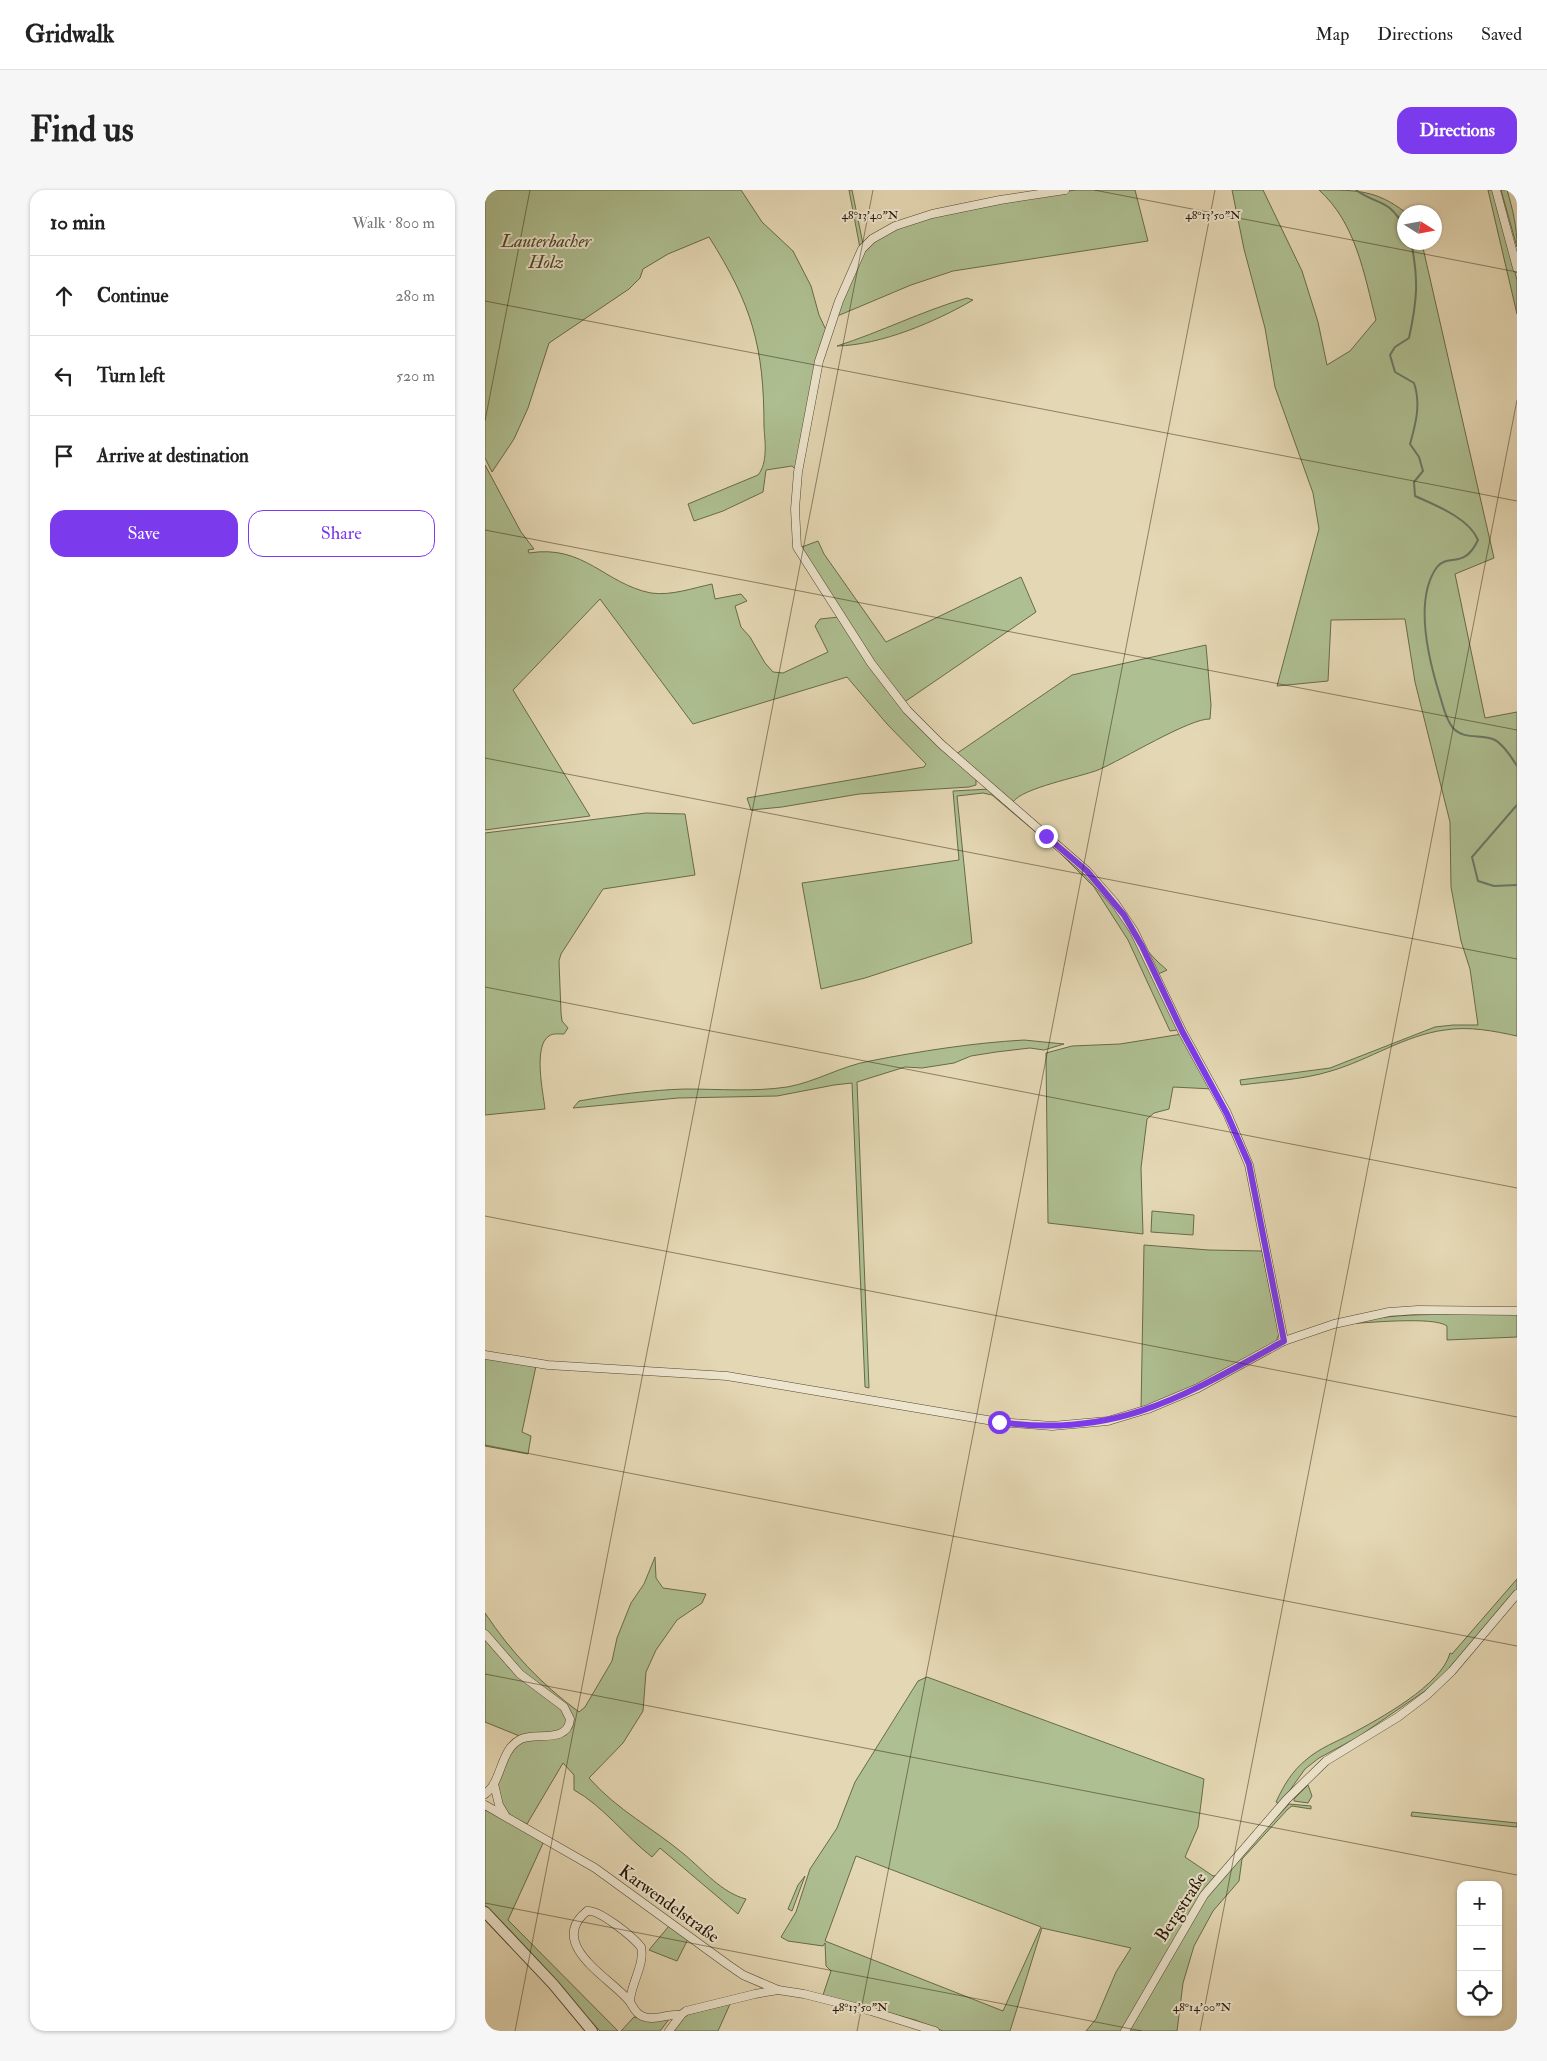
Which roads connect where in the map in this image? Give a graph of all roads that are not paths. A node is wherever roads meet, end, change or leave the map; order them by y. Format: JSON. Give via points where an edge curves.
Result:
{"nodes":[{"id":1,"x":1065,"y":190,"type":"edge"},
{"id":2,"x":1496,"y":190,"type":"edge"},
{"id":3,"x":1517,"y":268,"type":"edge"},
{"id":4,"x":1517,"y":1312,"type":"edge"},
{"id":5,"x":1284,"y":1341,"type":"junction"},
{"id":6,"x":485,"y":1356,"type":"edge"},
{"id":7,"x":1517,"y":1594,"type":"edge"},
{"id":8,"x":485,"y":1634,"type":"edge"},
{"id":9,"x":494,"y":1784,"type":"junction"},
{"id":10,"x":485,"y":1794,"type":"edge"},
{"id":11,"x":485,"y":1805,"type":"edge"},
{"id":12,"x":507,"y":1816,"type":"junction"},
{"id":13,"x":485,"y":1912,"type":"edge"},
{"id":14,"x":778,"y":1990,"type":"junction"},
{"id":15,"x":630,"y":2001,"type":"junction"},
{"id":16,"x":681,"y":2015,"type":"junction"},
{"id":17,"x":592,"y":2031,"type":"edge"},
{"id":18,"x":669,"y":2031,"type":"edge"},
{"id":19,"x":935,"y":2031,"type":"edge"},
{"id":20,"x":1125,"y":2031,"type":"edge"}],
"edges":[{"from":1,"to":5,"type":"street","via":[[932,214],[895,226],[862,249],[839,301],[819,360],[798,472],[797,547],[871,663],[907,710],[941,744],[1087,871],[1134,931],[1249,1164]]},
{"from":2,"to":3,"type":"street"},
{"from":4,"to":5,"type":"street","via":[[1389,1312],[1334,1324]]},
{"from":5,"to":6,"type":"street","via":[[1198,1388],[1128,1416],[1097,1422],[1035,1426],[727,1376],[548,1365]]},
{"from":7,"to":20,"type":"street","name":"Bergstraße","via":[[1452,1671],[1427,1695],[1315,1769],[1204,1895]]},
{"from":8,"to":9,"type":"street","via":[[520,1674],[564,1707],[570,1720],[566,1730],[559,1734],[516,1742],[506,1754]]},
{"from":9,"to":10,"type":"street"},
{"from":9,"to":12,"type":"street","via":[[499,1805]]},
{"from":11,"to":12,"type":"street","name":"Karwendelstraße"},
{"from":12,"to":14,"type":"street","name":"Karwendelstraße","via":[[595,1868],[743,1975]]},
{"from":13,"to":17,"type":"street"},
{"from":14,"to":16,"type":"street","via":[[686,2011]]},
{"from":14,"to":19,"type":"street","via":[[852,2006]]},
{"from":15,"to":15,"type":"street","via":[[576,1948],[575,1930],[587,1911],[603,1916],[641,1947],[641,1962]]},
{"from":15,"to":16,"type":"street","via":[[644,2017]]},
{"from":16,"to":18,"type":"street"}]}
